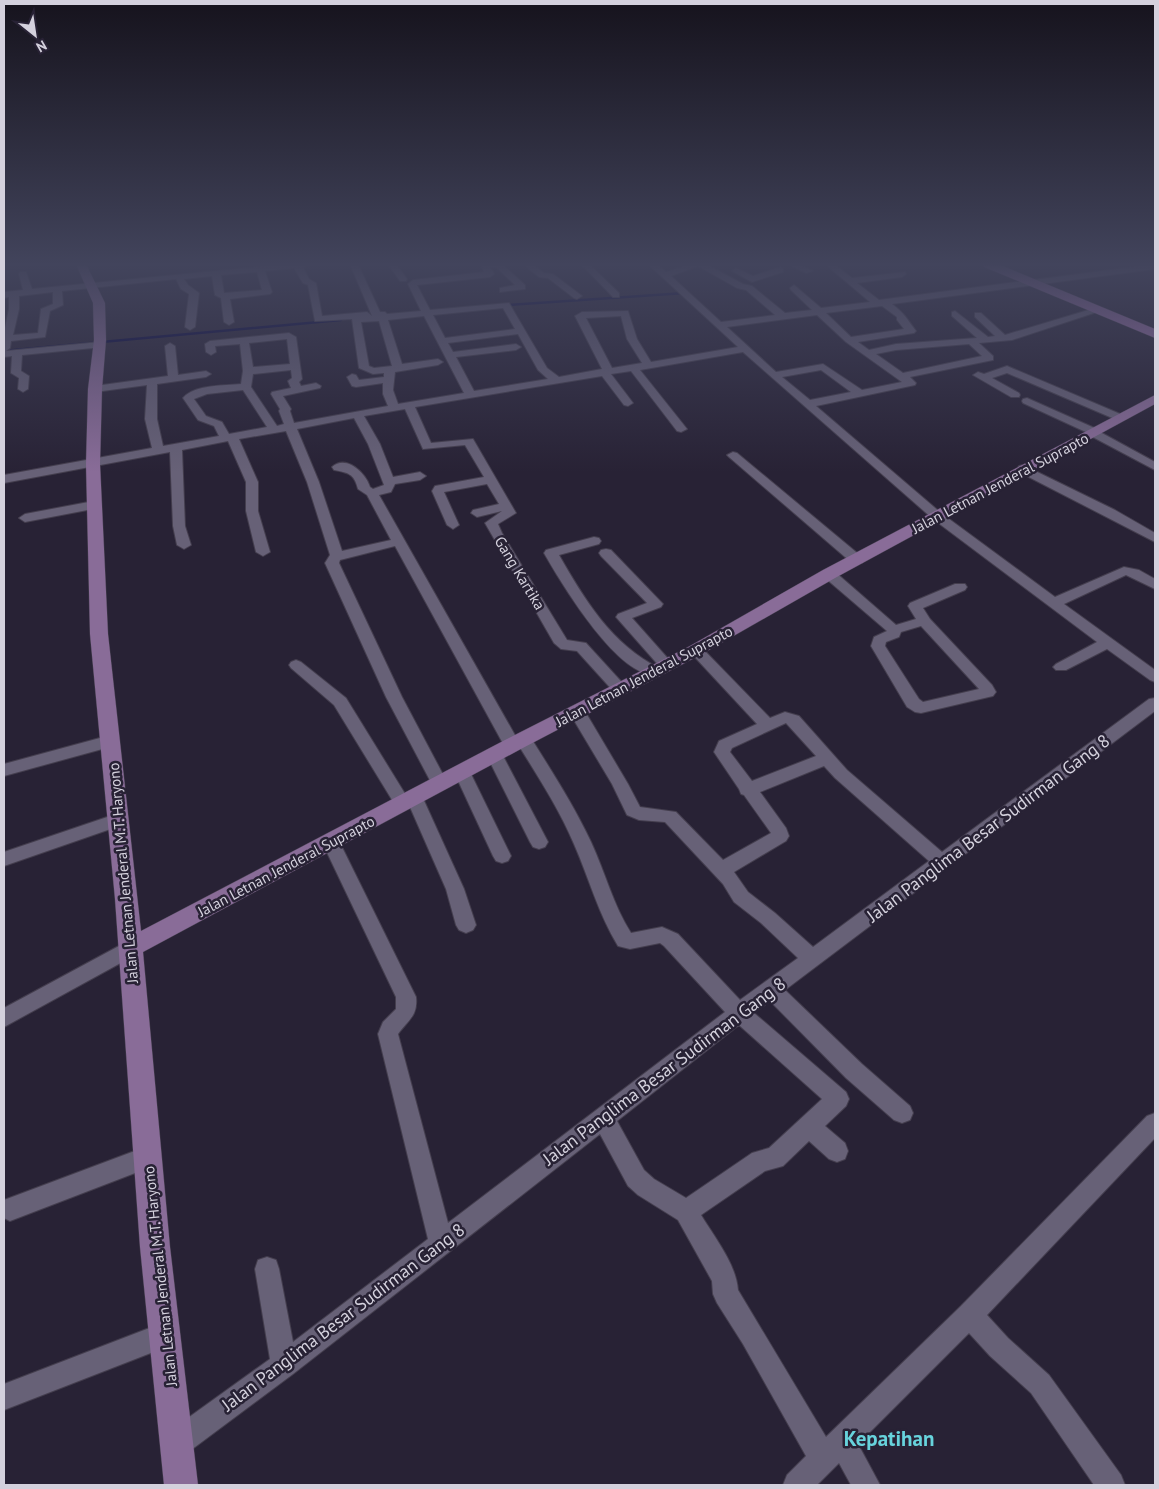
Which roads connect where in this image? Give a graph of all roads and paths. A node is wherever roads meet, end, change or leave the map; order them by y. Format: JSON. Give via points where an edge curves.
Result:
{"nodes":[{"id":1,"x":8,"y":333,"type":"edge"},
{"id":2,"x":42,"y":333,"type":"edge"},
{"id":3,"x":100,"y":333,"type":"edge"},
{"id":4,"x":357,"y":333,"type":"edge"},
{"id":5,"x":385,"y":333,"type":"edge"},
{"id":6,"x":442,"y":333,"type":"edge"},
{"id":7,"x":481,"y":333,"type":"edge"},
{"id":8,"x":523,"y":333,"type":"edge"},
{"id":9,"x":588,"y":333,"type":"edge"},
{"id":10,"x":630,"y":333,"type":"edge"},
{"id":11,"x":729,"y":333,"type":"edge"},
{"id":12,"x":842,"y":333,"type":"edge"},
{"id":13,"x":894,"y":333,"type":"edge"},
{"id":14,"x":978,"y":333,"type":"edge"},
{"id":15,"x":997,"y":333,"type":"edge"},
{"id":16,"x":1025,"y":333,"type":"edge"},
{"id":17,"x":7,"y":339,"type":"junction"},
{"id":18,"x":1003,"y":339,"type":"junction"},
{"id":19,"x":244,"y":340,"type":"junction"},
{"id":20,"x":442,"y":340,"type":"junction"},
{"id":21,"x":849,"y":340,"type":"junction"},
{"id":22,"x":986,"y":340,"type":"junction"},
{"id":23,"x":971,"y":341,"type":"junction"},
{"id":24,"x":100,"y":343,"type":"junction"},
{"id":25,"x":170,"y":346,"type":"dead end"},
{"id":26,"x":516,"y":347,"type":"dead end"},
{"id":27,"x":745,"y":349,"type":"junction"},
{"id":28,"x":37,"y":350,"type":"junction"},
{"id":29,"x":211,"y":352,"type":"dead end"},
{"id":30,"x":4,"y":353,"type":"edge"},
{"id":31,"x":17,"y":353,"type":"junction"},
{"id":32,"x":867,"y":353,"type":"junction"},
{"id":33,"x":449,"y":355,"type":"junction"},
{"id":34,"x":438,"y":362,"type":"dead end"},
{"id":35,"x":959,"y":364,"type":"junction"},
{"id":36,"x":34,"y":365,"type":"dead end"},
{"id":37,"x":648,"y":365,"type":"junction"},
{"id":38,"x":296,"y":366,"type":"junction"},
{"id":39,"x":633,"y":367,"type":"junction"},
{"id":40,"x":606,"y":371,"type":"junction"},
{"id":41,"x":248,"y":372,"type":"junction"},
{"id":42,"x":392,"y":372,"type":"junction"},
{"id":43,"x":206,"y":374,"type":"dead end"},
{"id":44,"x":774,"y":375,"type":"junction"},
{"id":45,"x":901,"y":376,"type":"junction"},
{"id":46,"x":352,"y":377,"type":"dead end"},
{"id":47,"x":984,"y":378,"type":"junction"},
{"id":48,"x":173,"y":379,"type":"junction"},
{"id":49,"x":557,"y":380,"type":"junction"},
{"id":50,"x":152,"y":381,"type":"junction"},
{"id":51,"x":316,"y":386,"type":"dead end"},
{"id":52,"x":246,"y":387,"type":"junction"},
{"id":53,"x":23,"y":389,"type":"dead end"},
{"id":54,"x":95,"y":389,"type":"junction"},
{"id":55,"x":297,"y":390,"type":"junction"},
{"id":56,"x":861,"y":394,"type":"junction"},
{"id":57,"x":471,"y":395,"type":"junction"},
{"id":58,"x":1015,"y":395,"type":"dead end"},
{"id":59,"x":1027,"y":401,"type":"dead end"},
{"id":60,"x":1153,"y":402,"type":"edge"},
{"id":61,"x":628,"y":403,"type":"dead end"},
{"id":62,"x":284,"y":404,"type":"junction"},
{"id":63,"x":808,"y":404,"type":"junction"},
{"id":64,"x":409,"y":405,"type":"junction"},
{"id":65,"x":395,"y":408,"type":"junction"},
{"id":66,"x":261,"y":409,"type":"junction"},
{"id":67,"x":358,"y":415,"type":"junction"},
{"id":68,"x":1121,"y":418,"type":"junction"},
{"id":69,"x":292,"y":426,"type":"junction"},
{"id":70,"x":680,"y":429,"type":"dead end"},
{"id":71,"x":274,"y":430,"type":"junction"},
{"id":72,"x":1094,"y":432,"type":"junction"},
{"id":73,"x":229,"y":438,"type":"junction"},
{"id":74,"x":176,"y":448,"type":"junction"},
{"id":75,"x":159,"y":452,"type":"junction"},
{"id":76,"x":733,"y":454,"type":"dead end"},
{"id":77,"x":93,"y":464,"type":"junction"},
{"id":78,"x":338,"y":467,"type":"dead end"},
{"id":79,"x":1155,"y":467,"type":"edge"},
{"id":80,"x":1023,"y":469,"type":"junction"},
{"id":81,"x":420,"y":476,"type":"dead end"},
{"id":82,"x":4,"y":479,"type":"edge"},
{"id":83,"x":492,"y":479,"type":"junction"},
{"id":84,"x":389,"y":481,"type":"junction"},
{"id":85,"x":373,"y":493,"type":"junction"},
{"id":86,"x":94,"y":505,"type":"junction"},
{"id":87,"x":506,"y":506,"type":"junction"},
{"id":88,"x":477,"y":513,"type":"dead end"},
{"id":89,"x":937,"y":516,"type":"junction"},
{"id":90,"x":25,"y":518,"type":"dead end"},
{"id":91,"x":453,"y":525,"type":"dead end"},
{"id":92,"x":1155,"y":538,"type":"edge"},
{"id":93,"x":594,"y":541,"type":"dead end"},
{"id":94,"x":397,"y":542,"type":"junction"},
{"id":95,"x":184,"y":545,"type":"dead end"},
{"id":96,"x":263,"y":552,"type":"dead end"},
{"id":97,"x":606,"y":554,"type":"dead end"},
{"id":98,"x":336,"y":557,"type":"junction"},
{"id":99,"x":857,"y":560,"type":"junction"},
{"id":100,"x":829,"y":574,"type":"junction"},
{"id":101,"x":1155,"y":585,"type":"edge"},
{"id":102,"x":960,"y":588,"type":"dead end"},
{"id":103,"x":1054,"y":603,"type":"junction"},
{"id":104,"x":924,"y":621,"type":"junction"},
{"id":105,"x":894,"y":630,"type":"junction"},
{"id":106,"x":1108,"y":642,"type":"junction"},
{"id":107,"x":696,"y":650,"type":"junction"},
{"id":108,"x":296,"y":665,"type":"dead end"},
{"id":109,"x":1061,"y":667,"type":"dead end"},
{"id":110,"x":660,"y":668,"type":"junction"},
{"id":111,"x":1155,"y":677,"type":"edge"},
{"id":112,"x":620,"y":689,"type":"junction"},
{"id":113,"x":1155,"y":703,"type":"edge"},
{"id":114,"x":577,"y":712,"type":"junction"},
{"id":115,"x":768,"y":724,"type":"junction"},
{"id":116,"x":111,"y":741,"type":"junction"},
{"id":117,"x":518,"y":742,"type":"junction"},
{"id":118,"x":494,"y":754,"type":"junction"},
{"id":119,"x":827,"y":758,"type":"junction"},
{"id":120,"x":4,"y":770,"type":"edge"},
{"id":121,"x":462,"y":772,"type":"junction"},
{"id":122,"x":440,"y":784,"type":"junction"},
{"id":123,"x":747,"y":790,"type":"junction"},
{"id":124,"x":409,"y":801,"type":"junction"},
{"id":125,"x":119,"y":820,"type":"junction"},
{"id":126,"x":331,"y":842,"type":"junction"},
{"id":127,"x":539,"y":842,"type":"dead end"},
{"id":128,"x":502,"y":856,"type":"dead end"},
{"id":129,"x":4,"y":859,"type":"edge"},
{"id":130,"x":942,"y":862,"type":"junction"},
{"id":131,"x":722,"y":870,"type":"junction"},
{"id":132,"x":466,"y":925,"type":"dead end"},
{"id":133,"x":130,"y":948,"type":"junction"},
{"id":134,"x":812,"y":958,"type":"junction"},
{"id":135,"x":771,"y":989,"type":"junction"},
{"id":136,"x":739,"y":1013,"type":"junction"},
{"id":137,"x":4,"y":1018,"type":"edge"},
{"id":138,"x":902,"y":1113,"type":"dead end"},
{"id":139,"x":603,"y":1118,"type":"junction"},
{"id":140,"x":1155,"y":1122,"type":"edge"},
{"id":141,"x":809,"y":1126,"type":"junction"},
{"id":142,"x":837,"y":1150,"type":"dead end"},
{"id":143,"x":148,"y":1156,"type":"junction"},
{"id":144,"x":10,"y":1209,"type":"dead end"},
{"id":145,"x":686,"y":1212,"type":"junction"},
{"id":146,"x":441,"y":1243,"type":"junction"},
{"id":147,"x":267,"y":1269,"type":"dead end"},
{"id":148,"x":970,"y":1315,"type":"junction"},
{"id":149,"x":165,"y":1335,"type":"junction"},
{"id":150,"x":284,"y":1365,"type":"junction"},
{"id":151,"x":4,"y":1397,"type":"edge"},
{"id":152,"x":177,"y":1443,"type":"junction"},
{"id":153,"x":832,"y":1450,"type":"junction"},
{"id":154,"x":181,"y":1485,"type":"edge"},
{"id":155,"x":797,"y":1485,"type":"edge"},
{"id":156,"x":866,"y":1485,"type":"edge"},
{"id":157,"x":1111,"y":1485,"type":"edge"}],
"edges":[{"from":1,"to":17,"type":"street"},
{"from":2,"to":17,"type":"street"},
{"from":3,"to":24,"type":"main road","name":"Jalan Letnan Jenderal M.T. Haryono"},
{"from":4,"to":42,"type":"street","via":[[359,362],[366,370]]},
{"from":5,"to":42,"type":"street"},
{"from":6,"to":20,"type":"street"},
{"from":7,"to":20,"type":"street"},
{"from":8,"to":49,"type":"street","via":[[543,370]]},
{"from":9,"to":40,"type":"street"},
{"from":10,"to":37,"type":"street"},
{"from":11,"to":27,"type":"street"},
{"from":12,"to":21,"type":"street"},
{"from":13,"to":21,"type":"street"},
{"from":14,"to":22,"type":"street"},
{"from":15,"to":18,"type":"street"},
{"from":16,"to":18,"type":"street"},
{"from":17,"to":30,"type":"street"},
{"from":18,"to":22,"type":"street"},
{"from":19,"to":29,"type":"street","via":[[210,344]]},
{"from":19,"to":38,"type":"street","via":[[292,337]]},
{"from":19,"to":41,"type":"street"},
{"from":20,"to":33,"type":"street"},
{"from":21,"to":32,"type":"street"},
{"from":22,"to":23,"type":"street"},
{"from":23,"to":32,"type":"street","via":[[896,347]]},
{"from":23,"to":35,"type":"street","via":[[989,357]]},
{"from":24,"to":28,"type":"street"},
{"from":24,"to":54,"type":"main road","name":"Jalan Letnan Jenderal M.T. Haryono"},
{"from":25,"to":48,"type":"street"},
{"from":26,"to":33,"type":"street"},
{"from":27,"to":37,"type":"street"},
{"from":27,"to":44,"type":"street"},
{"from":28,"to":31,"type":"street"},
{"from":28,"to":36,"type":"street"},
{"from":30,"to":31,"type":"street"},
{"from":31,"to":53,"type":"street","via":[[16,373],[24,376]]},
{"from":32,"to":45,"type":"street"},
{"from":33,"to":57,"type":"street"},
{"from":34,"to":42,"type":"street"},
{"from":35,"to":45,"type":"street"},
{"from":35,"to":47,"type":"street"},
{"from":37,"to":39,"type":"street"},
{"from":38,"to":41,"type":"street"},
{"from":38,"to":55,"type":"street","via":[[297,379],[293,382]]},
{"from":39,"to":40,"type":"street"},
{"from":39,"to":70,"type":"street"},
{"from":40,"to":49,"type":"street"},
{"from":40,"to":61,"type":"street"},
{"from":41,"to":52,"type":"street"},
{"from":42,"to":46,"type":"street","via":[[354,384]]},
{"from":42,"to":65,"type":"street","via":[[387,392]]},
{"from":43,"to":48,"type":"street"},
{"from":44,"to":56,"type":"street","via":[[824,367]]},
{"from":44,"to":63,"type":"street"},
{"from":45,"to":56,"type":"street","via":[[910,384]]},
{"from":47,"to":58,"type":"street"},
{"from":47,"to":68,"type":"street","via":[[1007,369]]},
{"from":48,"to":50,"type":"street"},
{"from":49,"to":57,"type":"street"},
{"from":50,"to":54,"type":"street"},
{"from":50,"to":75,"type":"street","via":[[151,419]]},
{"from":51,"to":55,"type":"street"},
{"from":52,"to":66,"type":"street"},
{"from":52,"to":73,"type":"street","via":[[188,398],[202,418],[218,424]]},
{"from":54,"to":77,"type":"main road","name":"Jalan Letnan Jenderal M.T. Haryono"},
{"from":55,"to":62,"type":"street","via":[[276,394]]},
{"from":56,"to":63,"type":"street"},
{"from":57,"to":64,"type":"street"},
{"from":59,"to":72,"type":"street"},
{"from":60,"to":68,"type":"main road","name":"Jalan Letnan Jenderal Suprapto"},
{"from":62,"to":66,"type":"street"},
{"from":62,"to":69,"type":"street"},
{"from":63,"to":89,"type":"street"},
{"from":64,"to":65,"type":"street"},
{"from":64,"to":83,"type":"street","via":[[427,447],[469,441]]},
{"from":65,"to":67,"type":"street"},
{"from":66,"to":71,"type":"street"},
{"from":67,"to":69,"type":"street"},
{"from":67,"to":84,"type":"street"},
{"from":68,"to":72,"type":"main road","name":"Jalan Letnan Jenderal Suprapto"},
{"from":69,"to":71,"type":"street"},
{"from":69,"to":98,"type":"street"},
{"from":71,"to":73,"type":"street"},
{"from":72,"to":79,"type":"street"},
{"from":72,"to":80,"type":"main road","name":"Jalan Letnan Jenderal Suprapto"},
{"from":73,"to":74,"type":"street"},
{"from":73,"to":96,"type":"street","via":[[252,482],[252,511]]},
{"from":74,"to":75,"type":"street"},
{"from":74,"to":95,"type":"street","via":[[179,526]]},
{"from":75,"to":77,"type":"street"},
{"from":76,"to":99,"type":"street"},
{"from":77,"to":82,"type":"street"},
{"from":77,"to":86,"type":"main road","name":"Jalan Letnan Jenderal M.T. Haryono"},
{"from":78,"to":85,"type":"street","via":[[350,468],[362,480],[364,489]]},
{"from":80,"to":89,"type":"main road","name":"Jalan Letnan Jenderal Suprapto"},
{"from":80,"to":92,"type":"street"},
{"from":81,"to":84,"type":"street"},
{"from":83,"to":87,"type":"street"},
{"from":83,"to":91,"type":"street","via":[[439,489]]},
{"from":84,"to":85,"type":"street","via":[[387,489]]},
{"from":85,"to":94,"type":"street"},
{"from":86,"to":90,"type":"street"},
{"from":86,"to":116,"type":"main road","name":"Jalan Letnan Jenderal M.T. Haryono","via":[[99,634]]},
{"from":87,"to":88,"type":"street"},
{"from":87,"to":112,"type":"street","name":"Gang Kartika","via":[[510,513],[508,516],[491,522],[561,643],[581,646]]},
{"from":89,"to":99,"type":"main road","name":"Jalan Letnan Jenderal Suprapto"},
{"from":89,"to":103,"type":"street"},
{"from":93,"to":110,"type":"street","via":[[551,553],[617,646],[630,657]]},
{"from":94,"to":98,"type":"street"},
{"from":94,"to":117,"type":"street"},
{"from":97,"to":110,"type":"street","via":[[656,604],[623,617]]},
{"from":98,"to":122,"type":"street","via":[[332,561],[334,568],[394,697]]},
{"from":99,"to":100,"type":"main road","name":"Jalan Letnan Jenderal Suprapto"},
{"from":100,"to":105,"type":"street"},
{"from":100,"to":107,"type":"main road","name":"Jalan Letnan Jenderal Suprapto"},
{"from":101,"to":103,"type":"street","via":[[1124,571]]},
{"from":102,"to":104,"type":"street","via":[[916,604]]},
{"from":103,"to":106,"type":"street"},
{"from":104,"to":105,"type":"street"},
{"from":104,"to":105,"type":"street","via":[[987,688],[988,693],[926,708],[917,706],[877,643],[894,634]]},
{"from":106,"to":109,"type":"street"},
{"from":106,"to":111,"type":"street"},
{"from":107,"to":110,"type":"main road","name":"Jalan Letnan Jenderal Suprapto"},
{"from":107,"to":115,"type":"street"},
{"from":108,"to":124,"type":"street","via":[[340,702]]},
{"from":110,"to":112,"type":"main road","name":"Jalan Letnan Jenderal Suprapto"},
{"from":112,"to":114,"type":"main road","name":"Jalan Letnan Jenderal Suprapto"},
{"from":113,"to":130,"type":"street","name":"Jalan Panglima Besar Sudirman Gang 8"},
{"from":114,"to":117,"type":"main road","name":"Jalan Letnan Jenderal Suprapto"},
{"from":114,"to":131,"type":"street","via":[[632,810],[644,815],[670,816]]},
{"from":115,"to":119,"type":"street","via":[[790,718]]},
{"from":115,"to":123,"type":"street","via":[[722,748]]},
{"from":116,"to":120,"type":"street"},
{"from":116,"to":125,"type":"main road","name":"Jalan Letnan Jenderal M.T. Haryono"},
{"from":117,"to":118,"type":"main road","name":"Jalan Letnan Jenderal Suprapto"},
{"from":117,"to":136,"type":"street","via":[[561,800],[623,938],[630,941],[666,936]]},
{"from":118,"to":121,"type":"main road","name":"Jalan Letnan Jenderal Suprapto"},
{"from":118,"to":127,"type":"street"},
{"from":119,"to":123,"type":"street"},
{"from":119,"to":130,"type":"street"},
{"from":121,"to":122,"type":"main road","name":"Jalan Letnan Jenderal Suprapto"},
{"from":121,"to":128,"type":"street"},
{"from":122,"to":124,"type":"main road","name":"Jalan Letnan Jenderal Suprapto"},
{"from":123,"to":131,"type":"street","via":[[780,836]]},
{"from":124,"to":126,"type":"main road","name":"Jalan Letnan Jenderal Suprapto"},
{"from":124,"to":132,"type":"street","via":[[455,889]]},
{"from":125,"to":129,"type":"street"},
{"from":125,"to":133,"type":"main road","name":"Jalan Letnan Jenderal M.T. Haryono"},
{"from":126,"to":133,"type":"main road","name":"Jalan Letnan Jenderal Suprapto"},
{"from":126,"to":146,"type":"street","via":[[406,998],[406,1014],[389,1029],[388,1034]]},
{"from":130,"to":134,"type":"street","name":"Jalan Panglima Besar Sudirman Gang 8"},
{"from":131,"to":134,"type":"street","via":[[741,897]]},
{"from":133,"to":137,"type":"street"},
{"from":133,"to":143,"type":"main road","name":"Jalan Letnan Jenderal M.T. Haryono"},
{"from":134,"to":135,"type":"street","name":"Jalan Panglima Besar Sudirman Gang 8"},
{"from":135,"to":136,"type":"street","name":"Jalan Panglima Besar Sudirman Gang 8"},
{"from":135,"to":138,"type":"street","via":[[836,1054]]},
{"from":136,"to":139,"type":"street","name":"Jalan Panglima Besar Sudirman Gang 8"},
{"from":136,"to":141,"type":"street","via":[[838,1099]]},
{"from":139,"to":145,"type":"street","via":[[636,1178]]},
{"from":139,"to":146,"type":"street","name":"Jalan Panglima Besar Sudirman Gang 8"},
{"from":140,"to":148,"type":"street"},
{"from":141,"to":142,"type":"street"},
{"from":141,"to":145,"type":"street","via":[[775,1158],[760,1161]]},
{"from":143,"to":144,"type":"street"},
{"from":143,"to":149,"type":"main road","name":"Jalan Letnan Jenderal M.T. Haryono"},
{"from":145,"to":153,"type":"street","via":[[722,1274],[726,1294]]},
{"from":146,"to":150,"type":"street","name":"Jalan Panglima Besar Sudirman Gang 8"},
{"from":147,"to":150,"type":"street"},
{"from":148,"to":153,"type":"street"},
{"from":148,"to":157,"type":"street","via":[[1040,1384]]},
{"from":149,"to":151,"type":"street"},
{"from":149,"to":152,"type":"main road","name":"Jalan Letnan Jenderal M.T. Haryono"},
{"from":150,"to":152,"type":"street","name":"Jalan Panglima Besar Sudirman Gang 8"},
{"from":152,"to":154,"type":"main road","name":"Jalan Letnan Jenderal M.T. Haryono"},
{"from":153,"to":155,"type":"street"},
{"from":153,"to":156,"type":"street"}]}
